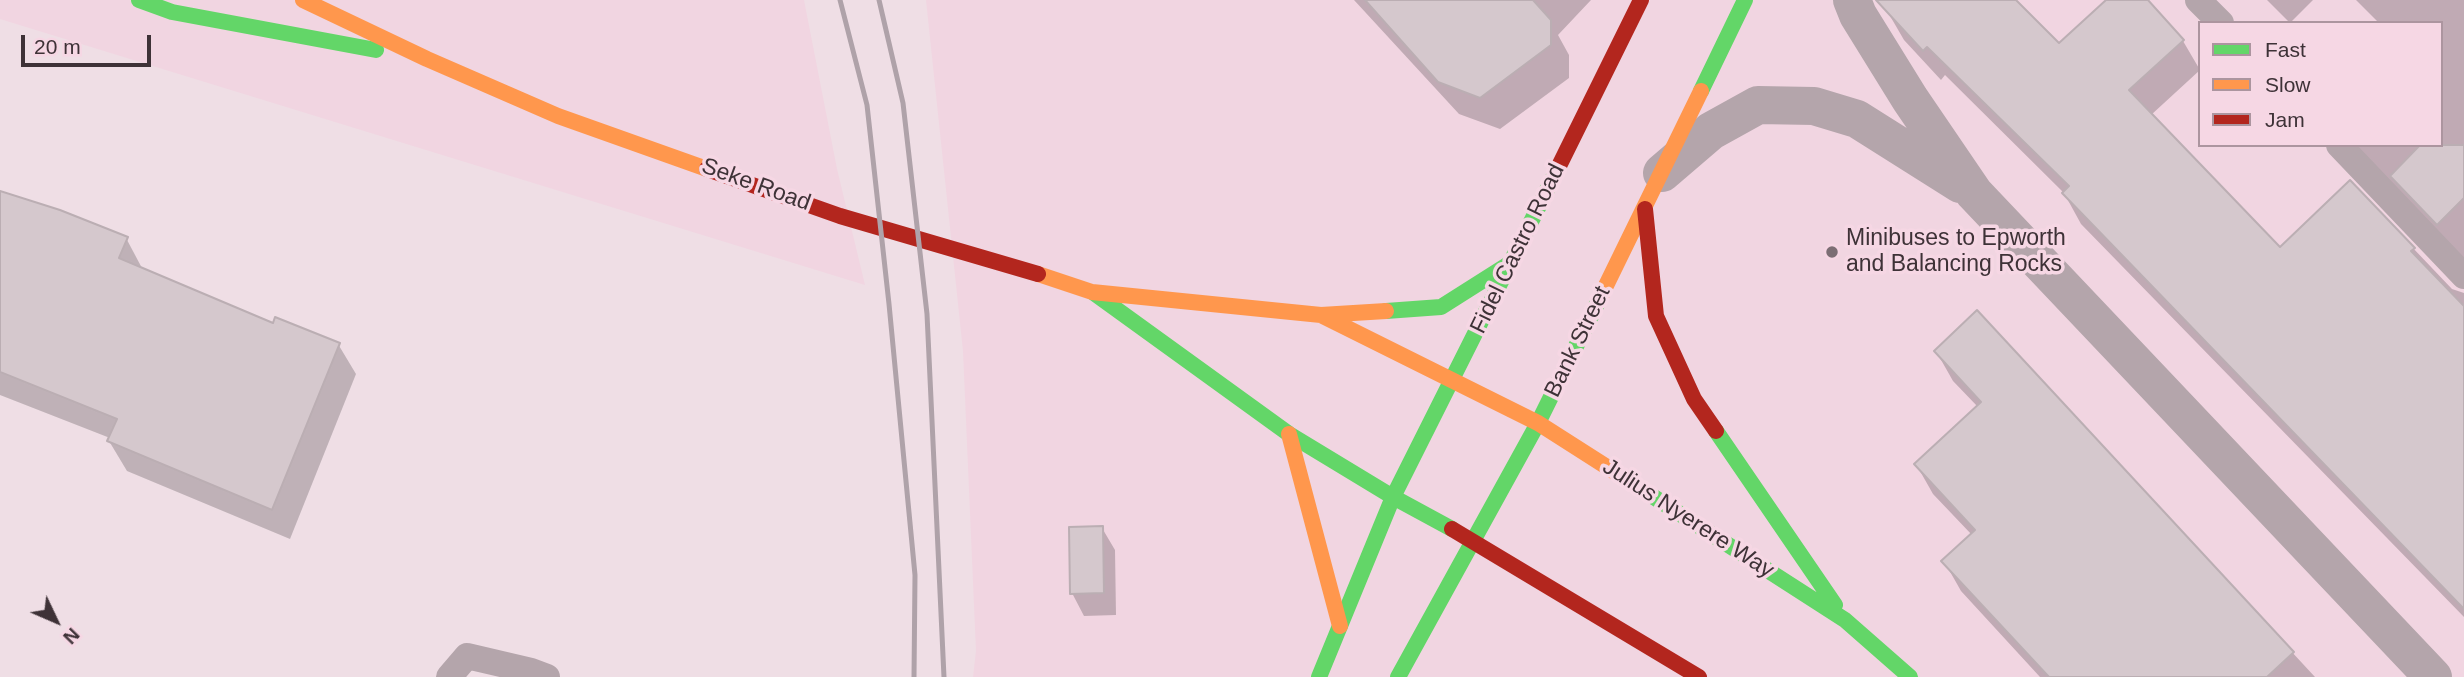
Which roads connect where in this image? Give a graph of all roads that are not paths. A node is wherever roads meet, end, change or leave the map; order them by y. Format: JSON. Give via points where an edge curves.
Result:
{"nodes":[{"id":1,"x":139,"y":0,"type":"edge"},
{"id":2,"x":303,"y":0,"type":"edge"},
{"id":3,"x":1641,"y":0,"type":"edge"},
{"id":4,"x":1745,"y":0,"type":"edge"},
{"id":5,"x":1852,"y":0,"type":"edge"},
{"id":6,"x":2199,"y":0,"type":"edge"},
{"id":7,"x":2219,"y":21,"type":"edge"},
{"id":8,"x":426,"y":59,"type":"junction"},
{"id":9,"x":2341,"y":147,"type":"edge"},
{"id":10,"x":1662,"y":173,"type":"junction"},
{"id":11,"x":1974,"y":192,"type":"junction"},
{"id":12,"x":1644,"y":209,"type":"junction"},
{"id":13,"x":1512,"y":262,"type":"junction"},
{"id":14,"x":2464,"y":276,"type":"edge"},
{"id":15,"x":1092,"y":292,"type":"junction"},
{"id":16,"x":1321,"y":316,"type":"junction"},
{"id":17,"x":1454,"y":379,"type":"junction"},
{"id":18,"x":1538,"y":423,"type":"junction"},
{"id":19,"x":1289,"y":434,"type":"junction"},
{"id":20,"x":1393,"y":497,"type":"junction"},
{"id":21,"x":1472,"y":539,"type":"junction"},
{"id":22,"x":1845,"y":620,"type":"junction"},
{"id":23,"x":1340,"y":625,"type":"junction"},
{"id":24,"x":535,"y":675,"type":"edge"},
{"id":25,"x":449,"y":677,"type":"edge"},
{"id":26,"x":1319,"y":677,"type":"edge"},
{"id":27,"x":1398,"y":677,"type":"edge"},
{"id":28,"x":1699,"y":677,"type":"edge"},
{"id":29,"x":1910,"y":677,"type":"edge"},
{"id":30,"x":2433,"y":677,"type":"edge"}],
"edges":[{"from":1,"to":8,"type":"main road","name":"Seke Road","via":[[172,12]]},
{"from":2,"to":8,"type":"main road","name":"Seke Road"},
{"from":3,"to":13,"type":"main road","name":"Fidel Castro Road"},
{"from":4,"to":10,"type":"main road","name":"Bank Street"},
{"from":5,"to":11,"type":"street","via":[[1910,99]]},
{"from":6,"to":7,"type":"lane"},
{"from":8,"to":15,"type":"main road","name":"Seke Road","via":[[558,116],[840,216]]},
{"from":9,"to":14,"type":"lane"},
{"from":10,"to":11,"type":"street","via":[[1711,131],[1758,105],[1814,106],[1857,119]]},
{"from":10,"to":12,"type":"main road","name":"Bank Street"},
{"from":11,"to":30,"type":"street"},
{"from":12,"to":18,"type":"main road","name":"Bank Street"},
{"from":12,"to":22,"type":"main road","via":[[1656,316],[1693,399]]},
{"from":13,"to":16,"type":"main road","via":[[1441,307]]},
{"from":13,"to":17,"type":"main road","name":"Fidel Castro Road"},
{"from":15,"to":16,"type":"main road"},
{"from":15,"to":19,"type":"main road"},
{"from":16,"to":17,"type":"main road","name":"Julius Nyerere Way"},
{"from":17,"to":18,"type":"main road","name":"Julius Nyerere Way"},
{"from":17,"to":20,"type":"main road","name":"Fidel Castro Road"},
{"from":18,"to":21,"type":"main road","name":"Bank Street"},
{"from":18,"to":22,"type":"main road","name":"Julius Nyerere Way"},
{"from":19,"to":20,"type":"main road"},
{"from":19,"to":23,"type":"main road"},
{"from":20,"to":21,"type":"main road"},
{"from":20,"to":23,"type":"main road","name":"Fidel Castro Road"},
{"from":21,"to":27,"type":"main road","name":"Bank Street"},
{"from":21,"to":28,"type":"main road"},
{"from":22,"to":29,"type":"main road","name":"Julius Nyerere Way"},
{"from":23,"to":26,"type":"main road","name":"Fidel Castro Road"},
{"from":24,"to":25,"type":"lane","via":[[467,656]]}]}
